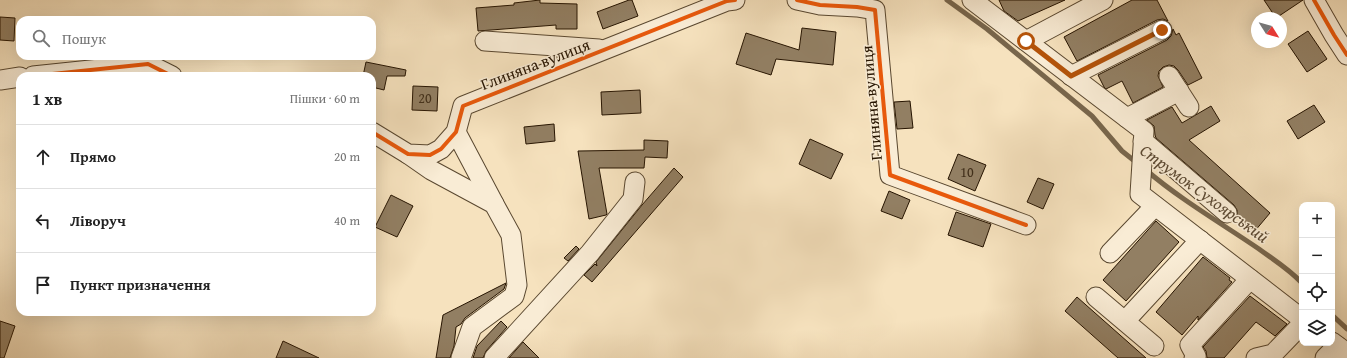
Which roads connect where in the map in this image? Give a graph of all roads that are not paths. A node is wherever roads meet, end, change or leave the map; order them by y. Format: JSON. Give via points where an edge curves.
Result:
{"nodes":[{"id":1,"x":735,"y":0,"type":"edge"},
{"id":2,"x":797,"y":0,"type":"edge"},
{"id":3,"x":972,"y":0,"type":"edge"},
{"id":4,"x":1103,"y":0,"type":"edge"},
{"id":5,"x":1314,"y":0,"type":"edge"},
{"id":6,"x":874,"y":5,"type":"edge"},
{"id":7,"x":1162,"y":30,"type":"dead end"},
{"id":8,"x":484,"y":41,"type":"dead end"},
{"id":9,"x":1026,"y":41,"type":"junction"},
{"id":10,"x":605,"y":50,"type":"junction"},
{"id":11,"x":1347,"y":55,"type":"edge"},
{"id":12,"x":72,"y":72,"type":"edge"},
{"id":13,"x":164,"y":72,"type":"edge"},
{"id":14,"x":1071,"y":76,"type":"junction"},
{"id":15,"x":16,"y":78,"type":"edge"},
{"id":16,"x":0,"y":80,"type":"edge"},
{"id":17,"x":1189,"y":107,"type":"dead end"},
{"id":18,"x":1127,"y":118,"type":"junction"},
{"id":19,"x":456,"y":132,"type":"junction"},
{"id":20,"x":376,"y":134,"type":"edge"},
{"id":21,"x":1143,"y":147,"type":"junction"},
{"id":22,"x":408,"y":154,"type":"junction"},
{"id":23,"x":635,"y":182,"type":"dead end"},
{"id":24,"x":494,"y":204,"type":"junction"},
{"id":25,"x":1155,"y":206,"type":"junction"},
{"id":26,"x":1228,"y":213,"type":"dead end"},
{"id":27,"x":1026,"y":225,"type":"dead end"},
{"id":28,"x":1200,"y":240,"type":"junction"},
{"id":29,"x":1110,"y":253,"type":"dead end"},
{"id":30,"x":1250,"y":279,"type":"junction"},
{"id":31,"x":1096,"y":297,"type":"dead end"},
{"id":32,"x":1299,"y":317,"type":"edge"},
{"id":33,"x":1125,"y":321,"type":"junction"},
{"id":34,"x":1299,"y":327,"type":"edge"},
{"id":35,"x":1154,"y":346,"type":"dead end"},
{"id":36,"x":461,"y":358,"type":"edge"},
{"id":37,"x":494,"y":358,"type":"edge"},
{"id":38,"x":1194,"y":358,"type":"edge"},
{"id":39,"x":1256,"y":358,"type":"edge"}],
"edges":[{"from":1,"to":10,"type":"street","name":"Глиняна вулиця"},
{"from":2,"to":6,"type":"street","name":"Глиняна вулиця","via":[[820,5]]},
{"from":3,"to":9,"type":"street"},
{"from":4,"to":9,"type":"street"},
{"from":5,"to":11,"type":"street"},
{"from":6,"to":27,"type":"street","name":"Глиняна вулиця","via":[[890,175]]},
{"from":7,"to":14,"type":"street"},
{"from":8,"to":10,"type":"street"},
{"from":9,"to":14,"type":"street"},
{"from":10,"to":19,"type":"street","name":"Глиняна вулиця","via":[[463,106]]},
{"from":12,"to":13,"type":"street","via":[[148,64]]},
{"from":14,"to":18,"type":"street"},
{"from":15,"to":16,"type":"street"},
{"from":17,"to":18,"type":"street","via":[[1174,84]]},
{"from":18,"to":21,"type":"street","via":[[1144,131]]},
{"from":19,"to":22,"type":"street","name":"Глиняна вулиця","via":[[441,149],[430,155]]},
{"from":19,"to":24,"type":"street"},
{"from":20,"to":22,"type":"street","name":"Глиняна вулиця"},
{"from":21,"to":25,"type":"street","via":[[1140,194]]},
{"from":21,"to":26,"type":"street"},
{"from":22,"to":24,"type":"street","via":[[431,170]]},
{"from":23,"to":37,"type":"street","via":[[633,199],[590,252]]},
{"from":24,"to":36,"type":"street","via":[[511,235],[517,285],[514,296],[472,328]]},
{"from":25,"to":28,"type":"street"},
{"from":25,"to":29,"type":"street"},
{"from":28,"to":30,"type":"street"},
{"from":28,"to":33,"type":"street"},
{"from":30,"to":32,"type":"street"},
{"from":30,"to":38,"type":"street","via":[[1190,345],[1196,356]]},
{"from":31,"to":33,"type":"street"},
{"from":33,"to":35,"type":"street"},
{"from":34,"to":39,"type":"street","via":[[1273,354]]}]}
